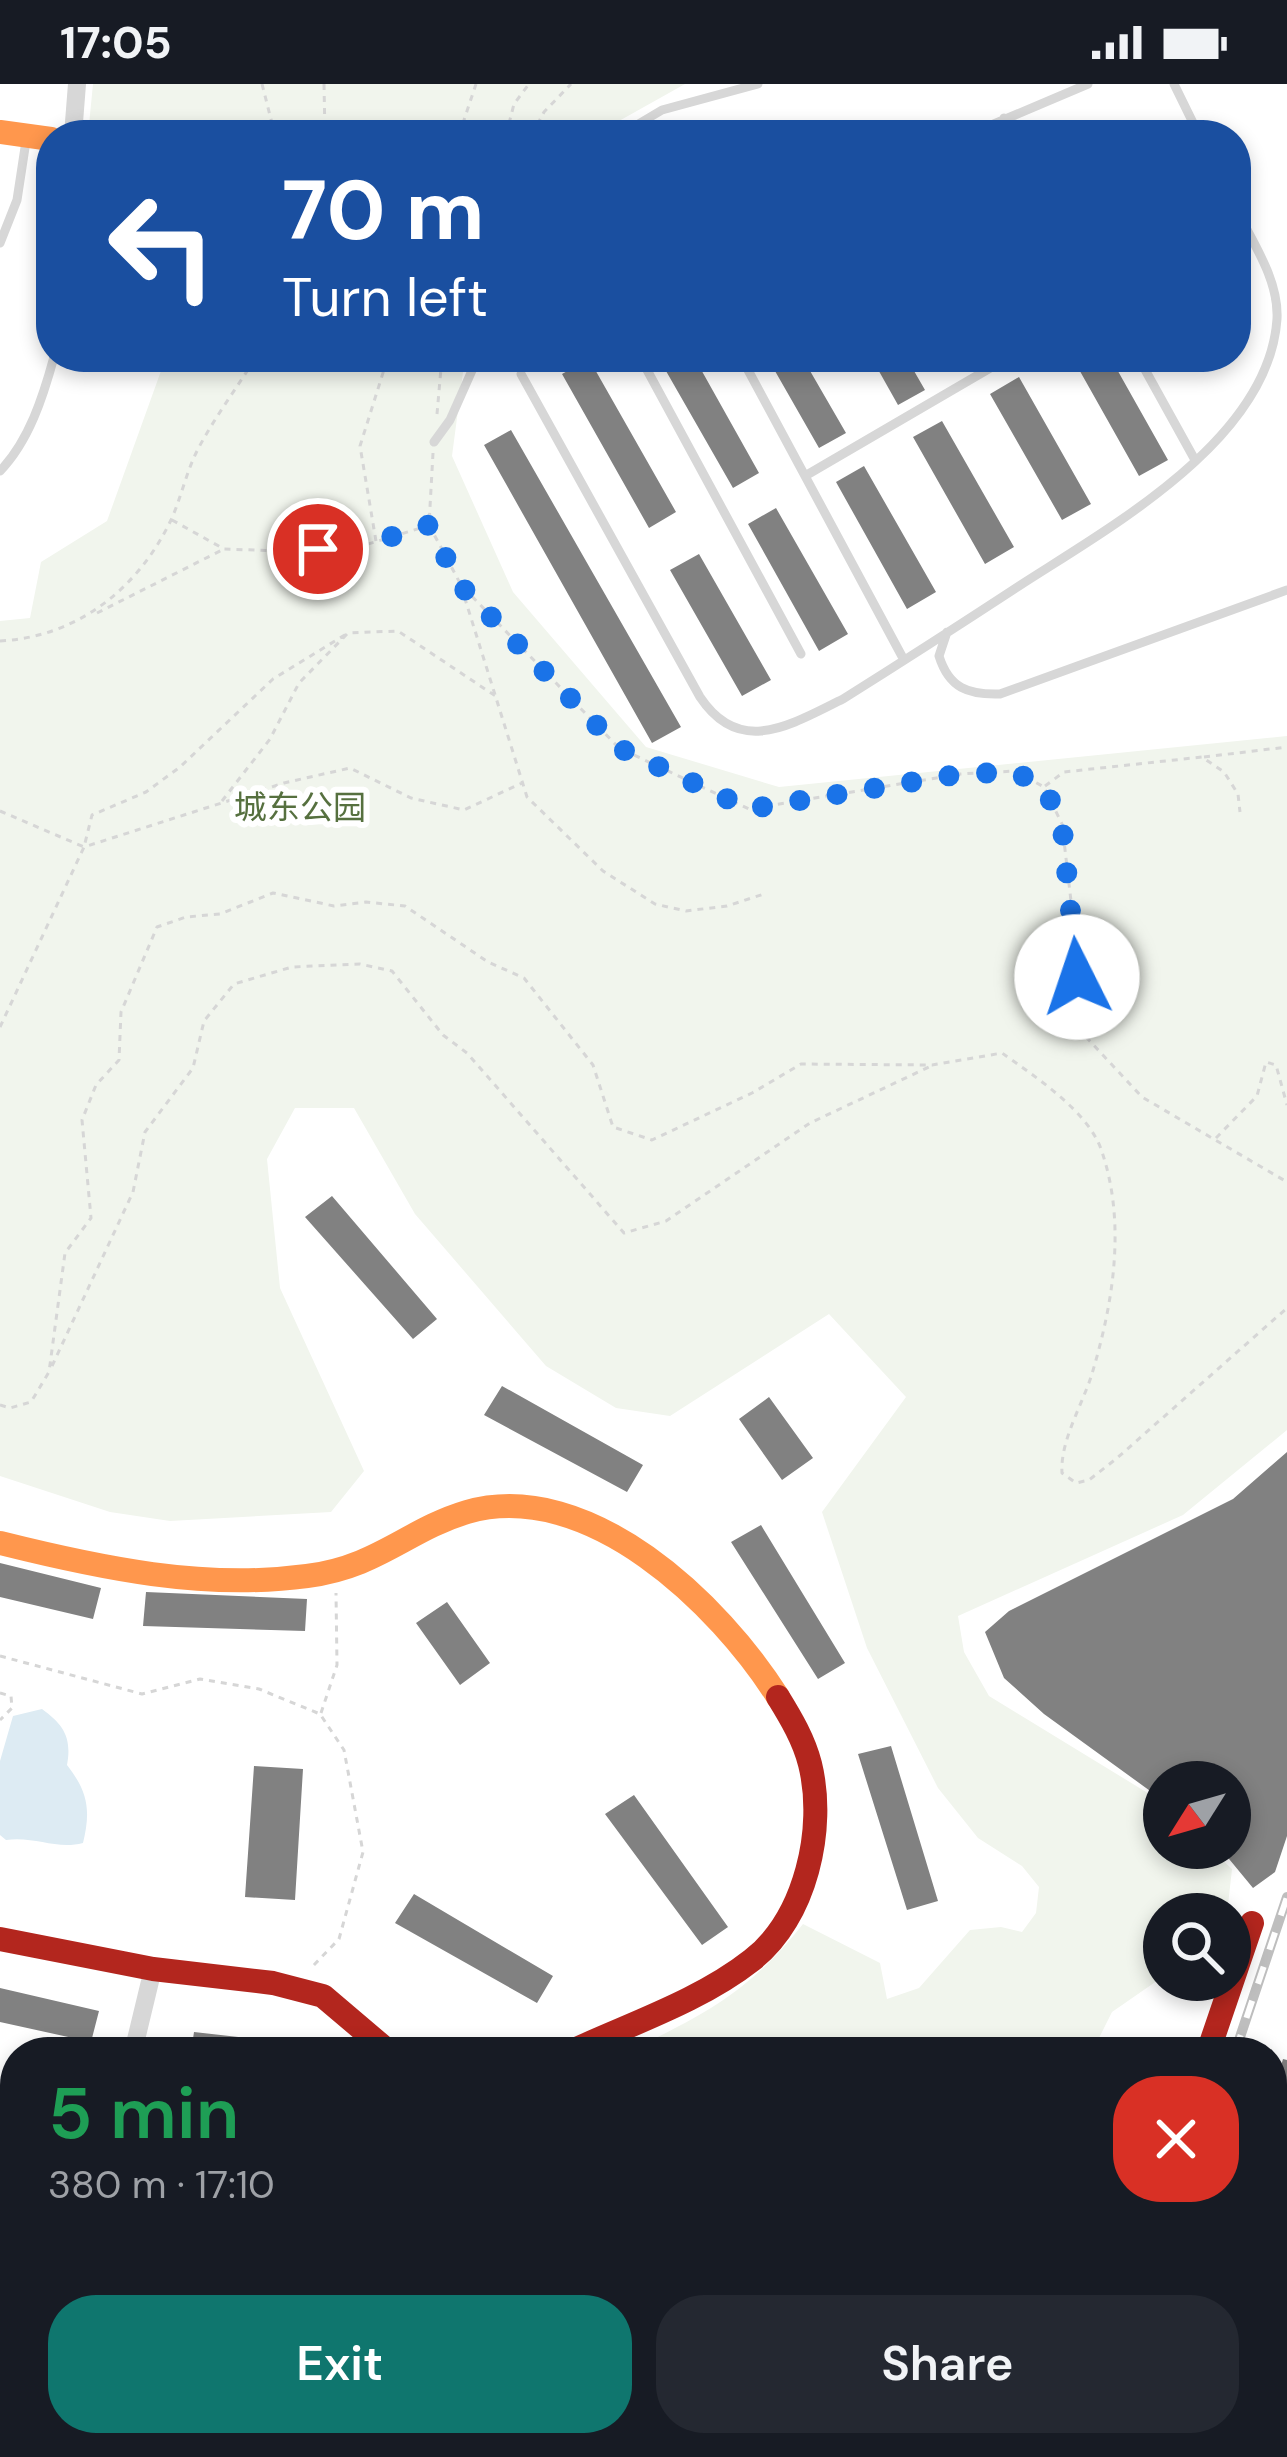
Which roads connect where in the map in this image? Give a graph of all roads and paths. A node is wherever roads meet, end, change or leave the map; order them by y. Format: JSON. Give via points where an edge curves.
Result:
{"nodes":[{"id":1,"x":77,"y":84,"type":"edge"},
{"id":2,"x":262,"y":84,"type":"edge"},
{"id":3,"x":324,"y":84,"type":"edge"},
{"id":4,"x":476,"y":84,"type":"edge"},
{"id":5,"x":529,"y":84,"type":"edge"},
{"id":6,"x":571,"y":84,"type":"edge"},
{"id":7,"x":758,"y":84,"type":"edge"},
{"id":8,"x":1088,"y":84,"type":"edge"},
{"id":9,"x":1174,"y":84,"type":"edge"},
{"id":10,"x":1004,"y":118,"type":"joint"},
{"id":11,"x":74,"y":120,"type":"edge"},
{"id":12,"x":271,"y":120,"type":"edge"},
{"id":13,"x":325,"y":120,"type":"edge"},
{"id":14,"x":465,"y":120,"type":"edge"},
{"id":15,"x":510,"y":120,"type":"edge"},
{"id":16,"x":540,"y":120,"type":"edge"},
{"id":17,"x":645,"y":120,"type":"edge"},
{"id":18,"x":1000,"y":120,"type":"edge"},
{"id":19,"x":1192,"y":120,"type":"edge"},
{"id":20,"x":0,"y":133,"type":"edge"},
{"id":21,"x":36,"y":137,"type":"edge"},
{"id":22,"x":36,"y":146,"type":"edge"},
{"id":23,"x":1251,"y":239,"type":"edge"},
{"id":24,"x":0,"y":243,"type":"edge"},
{"id":25,"x":1282,"y":318,"type":"edge"},
{"id":26,"x":49,"y":372,"type":"edge"},
{"id":27,"x":247,"y":372,"type":"edge"},
{"id":28,"x":383,"y":372,"type":"edge"},
{"id":29,"x":441,"y":372,"type":"edge"},
{"id":30,"x":472,"y":372,"type":"edge"},
{"id":31,"x":648,"y":372,"type":"edge"},
{"id":32,"x":749,"y":372,"type":"edge"},
{"id":33,"x":983,"y":372,"type":"edge"},
{"id":34,"x":1146,"y":372,"type":"edge"},
{"id":35,"x":521,"y":374,"type":"dead end"},
{"id":36,"x":434,"y":442,"type":"junction"},
{"id":37,"x":1195,"y":460,"type":"junction"},
{"id":38,"x":0,"y":471,"type":"edge"},
{"id":39,"x":805,"y":476,"type":"junction"},
{"id":40,"x":171,"y":519,"type":"junction"},
{"id":41,"x":429,"y":525,"type":"junction"},
{"id":42,"x":376,"y":541,"type":"junction"},
{"id":43,"x":224,"y":549,"type":"junction"},
{"id":44,"x":460,"y":585,"type":"junction"},
{"id":45,"x":1287,"y":590,"type":"edge"},
{"id":46,"x":94,"y":615,"type":"junction"},
{"id":47,"x":947,"y":632,"type":"junction"},
{"id":48,"x":348,"y":633,"type":"junction"},
{"id":49,"x":0,"y":641,"type":"edge"},
{"id":50,"x":801,"y":654,"type":"dead end"},
{"id":51,"x":904,"y":660,"type":"junction"},
{"id":52,"x":498,"y":698,"type":"junction"},
{"id":53,"x":1287,"y":747,"type":"edge"},
{"id":54,"x":1202,"y":757,"type":"junction"},
{"id":55,"x":523,"y":784,"type":"junction"},
{"id":56,"x":1044,"y":787,"type":"junction"},
{"id":57,"x":220,"y":803,"type":"junction"},
{"id":58,"x":0,"y":811,"type":"edge"},
{"id":59,"x":1240,"y":812,"type":"dead end"},
{"id":60,"x":84,"y":847,"type":"junction"},
{"id":61,"x":764,"y":894,"type":"dead end"},
{"id":62,"x":0,"y":1027,"type":"edge"},
{"id":63,"x":932,"y":1065,"type":"junction"},
{"id":64,"x":1287,"y":1105,"type":"edge"},
{"id":65,"x":1214,"y":1141,"type":"junction"},
{"id":66,"x":1287,"y":1182,"type":"edge"},
{"id":67,"x":1287,"y":1308,"type":"edge"},
{"id":68,"x":49,"y":1372,"type":"junction"},
{"id":69,"x":0,"y":1406,"type":"edge"},
{"id":70,"x":0,"y":1543,"type":"edge"},
{"id":71,"x":333,"y":1571,"type":"junction"},
{"id":72,"x":0,"y":1656,"type":"edge"},
{"id":73,"x":0,"y":1693,"type":"edge"},
{"id":74,"x":320,"y":1714,"type":"junction"},
{"id":75,"x":0,"y":1720,"type":"edge"},
{"id":76,"x":1252,"y":1923,"type":"dead end"},
{"id":77,"x":0,"y":1939,"type":"edge"},
{"id":78,"x":153,"y":1969,"type":"junction"},
{"id":79,"x":292,"y":1988,"type":"junction"},
{"id":80,"x":137,"y":2037,"type":"edge"},
{"id":81,"x":371,"y":2037,"type":"edge"},
{"id":82,"x":599,"y":2037,"type":"edge"},
{"id":83,"x":1213,"y":2037,"type":"edge"}],
"edges":[{"from":1,"to":11,"type":"street"},
{"from":2,"to":12,"type":"path"},
{"from":3,"to":13,"type":"path"},
{"from":4,"to":14,"type":"path"},
{"from":5,"to":15,"type":"path"},
{"from":6,"to":16,"type":"path"},
{"from":7,"to":17,"type":"lane"},
{"from":8,"to":10,"type":"lane"},
{"from":9,"to":19,"type":"lane"},
{"from":10,"to":18,"type":"lane"},
{"from":20,"to":21,"type":"street"},
{"from":22,"to":24,"type":"lane"},
{"from":23,"to":25,"type":"lane"},
{"from":25,"to":37,"type":"lane","via":[[1267,366],[1228,427]]},
{"from":26,"to":38,"type":"lane","via":[[14,458]]},
{"from":27,"to":40,"type":"path","via":[[196,452]]},
{"from":28,"to":42,"type":"path","via":[[360,446]]},
{"from":29,"to":36,"type":"path"},
{"from":30,"to":36,"type":"lane"},
{"from":31,"to":50,"type":"lane"},
{"from":32,"to":39,"type":"lane"},
{"from":33,"to":39,"type":"lane"},
{"from":34,"to":37,"type":"lane"},
{"from":35,"to":51,"type":"lane","via":[[716,720],[736,732],[797,722]]},
{"from":36,"to":41,"type":"path"},
{"from":37,"to":47,"type":"lane","via":[[1127,516]]},
{"from":39,"to":51,"type":"lane"},
{"from":40,"to":43,"type":"path"},
{"from":40,"to":46,"type":"path","via":[[146,562]]},
{"from":41,"to":42,"type":"path"},
{"from":41,"to":44,"type":"path"},
{"from":42,"to":43,"type":"path"},
{"from":43,"to":46,"type":"path"},
{"from":44,"to":52,"type":"path"},
{"from":44,"to":56,"type":"path","via":[[619,748],[749,809],[960,774],[1015,772]]},
{"from":45,"to":47,"type":"lane","via":[[1000,694],[954,686],[939,656]]},
{"from":46,"to":49,"type":"path","via":[[30,639]]},
{"from":47,"to":51,"type":"lane"},
{"from":48,"to":52,"type":"path","via":[[398,631]]},
{"from":48,"to":57,"type":"path","via":[[299,683],[270,739]]},
{"from":48,"to":60,"type":"path","via":[[273,679],[146,792],[92,815]]},
{"from":52,"to":55,"type":"path"},
{"from":53,"to":54,"type":"path"},
{"from":54,"to":56,"type":"path","via":[[1064,772]]},
{"from":54,"to":59,"type":"path","via":[[1224,772]]},
{"from":55,"to":57,"type":"path","via":[[464,810],[411,798],[350,768]]},
{"from":55,"to":61,"type":"path","via":[[604,871],[655,904],[686,911]]},
{"from":56,"to":65,"type":"path","via":[[1062,824],[1087,1038],[1142,1096]]},
{"from":57,"to":60,"type":"path"},
{"from":58,"to":60,"type":"path"},
{"from":60,"to":62,"type":"path"},
{"from":63,"to":67,"type":"path","via":[[1002,1053],[1058,1094],[1100,1146],[1116,1239],[1109,1318],[1061,1455],[1062,1473],[1076,1483],[1116,1460]]},
{"from":63,"to":68,"type":"path","via":[[810,1123],[666,1221],[624,1233],[392,971],[292,967],[234,984],[204,1022],[193,1068],[145,1132],[133,1192]]},
{"from":63,"to":68,"type":"path","via":[[801,1064],[652,1140],[613,1127],[593,1065],[524,978],[406,906],[334,906],[273,893],[220,914],[185,917],[157,927],[121,1012],[119,1060],[96,1085],[82,1120],[91,1218],[65,1253]]},
{"from":64,"to":65,"type":"path","via":[[1276,1065],[1265,1062],[1257,1096]]},
{"from":65,"to":66,"type":"path"},
{"from":68,"to":69,"type":"path","via":[[31,1402]]},
{"from":70,"to":71,"type":"street","via":[[156,1574],[258,1580]]},
{"from":71,"to":74,"type":"path","via":[[337,1665]]},
{"from":71,"to":82,"type":"street","via":[[453,1516],[488,1508],[544,1511],[662,1568],[715,1612],[761,1670],[812,1760],[816,1820],[808,1874],[761,1954]]},
{"from":72,"to":74,"type":"path","via":[[142,1694],[200,1678],[260,1689]]},
{"from":73,"to":75,"type":"path","via":[[11,1696],[12,1708]]},
{"from":74,"to":79,"type":"path","via":[[344,1750],[362,1852],[339,1939]]},
{"from":76,"to":83,"type":"street"},
{"from":77,"to":78,"type":"street"},
{"from":78,"to":79,"type":"street"},
{"from":78,"to":80,"type":"street"},
{"from":79,"to":81,"type":"street","via":[[323,1996]]}]}
